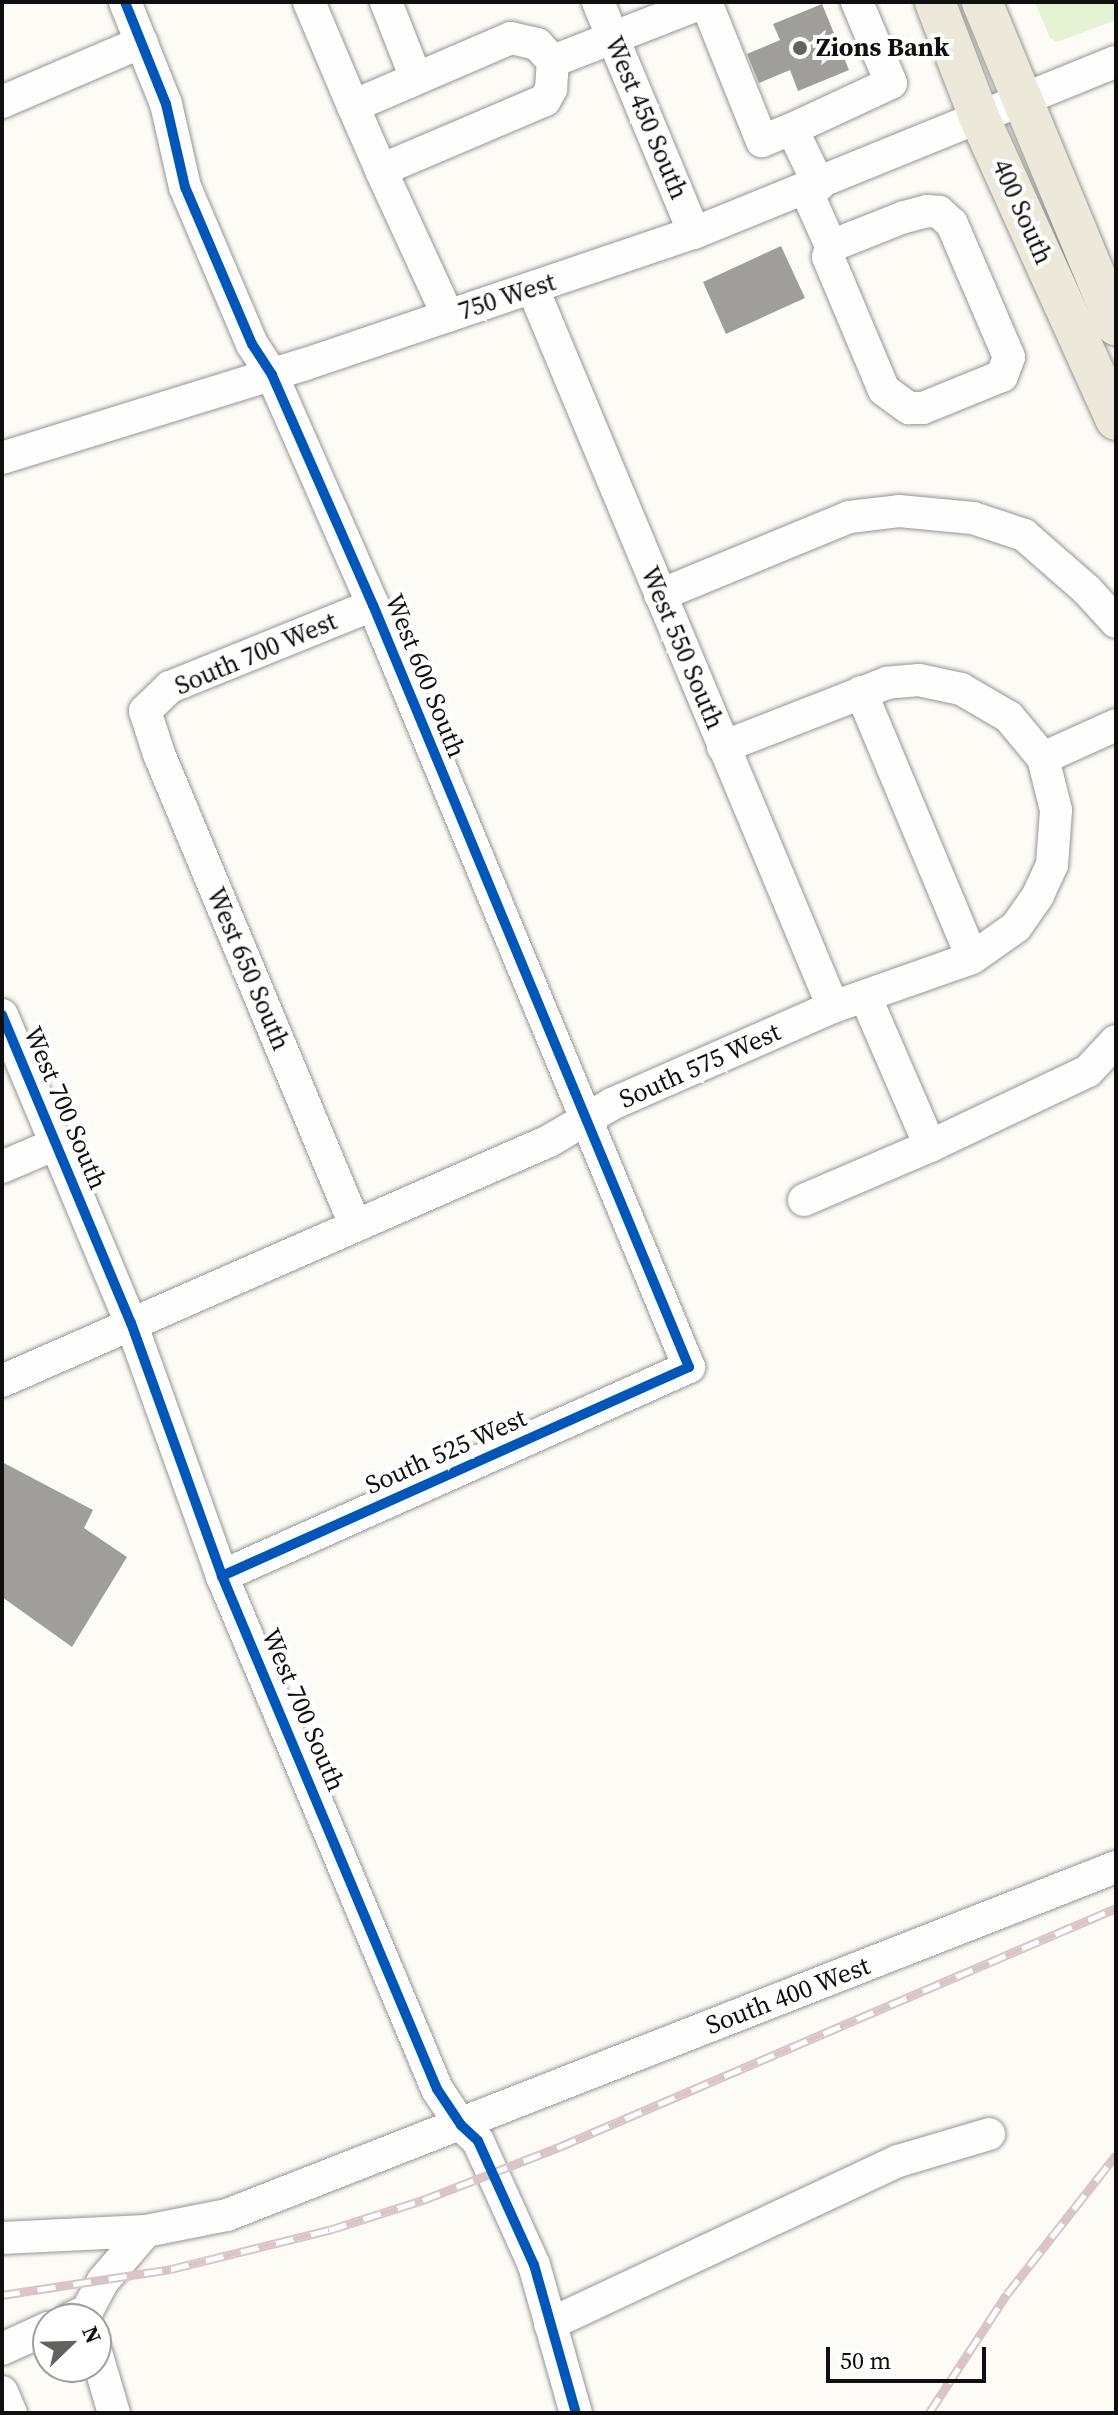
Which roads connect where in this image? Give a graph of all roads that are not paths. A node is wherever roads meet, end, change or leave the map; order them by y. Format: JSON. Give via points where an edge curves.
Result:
{"nodes":[{"id":1,"x":125,"y":2,"type":"edge"},
{"id":2,"x":309,"y":2,"type":"edge"},
{"id":3,"x":386,"y":2,"type":"edge"},
{"id":4,"x":598,"y":2,"type":"edge"},
{"id":5,"x":705,"y":2,"type":"edge"},
{"id":6,"x":857,"y":2,"type":"edge"},
{"id":7,"x":935,"y":2,"type":"edge"},
{"id":8,"x":982,"y":2,"type":"edge"},
{"id":9,"x":613,"y":38,"type":"junction"},
{"id":10,"x":142,"y":42,"type":"junction"},
{"id":11,"x":553,"y":61,"type":"junction"},
{"id":12,"x":1116,"y":62,"type":"edge"},
{"id":13,"x":416,"y":78,"type":"junction"},
{"id":14,"x":2,"y":102,"type":"edge"},
{"id":15,"x":353,"y":106,"type":"junction"},
{"id":16,"x":1001,"y":110,"type":"junction"},
{"id":17,"x":792,"y":129,"type":"junction"},
{"id":18,"x":381,"y":170,"type":"junction"},
{"id":19,"x":812,"y":187,"type":"junction"},
{"id":20,"x":694,"y":233,"type":"junction"},
{"id":21,"x":831,"y":246,"type":"junction"},
{"id":22,"x":533,"y":289,"type":"junction"},
{"id":23,"x":448,"y":316,"type":"junction"},
{"id":24,"x":1116,"y":325,"type":"edge"},
{"id":25,"x":272,"y":375,"type":"junction"},
{"id":26,"x":1116,"y":420,"type":"edge"},
{"id":27,"x":2,"y":458,"type":"edge"},
{"id":28,"x":660,"y":595,"type":"junction"},
{"id":29,"x":373,"y":605,"type":"junction"},
{"id":30,"x":1116,"y":622,"type":"edge"},
{"id":31,"x":861,"y":692,"type":"junction"},
{"id":32,"x":145,"y":711,"type":"joint"},
{"id":33,"x":1116,"y":725,"type":"edge"},
{"id":34,"x":723,"y":747,"type":"junction"},
{"id":35,"x":1043,"y":758,"type":"junction"},
{"id":36,"x":972,"y":958,"type":"junction"},
{"id":37,"x":866,"y":998,"type":"junction"},
{"id":38,"x":833,"y":1007,"type":"junction"},
{"id":39,"x":2,"y":1015,"type":"edge"},
{"id":40,"x":1116,"y":1041,"type":"edge"},
{"id":41,"x":585,"y":1121,"type":"junction"},
{"id":42,"x":56,"y":1144,"type":"junction"},
{"id":43,"x":930,"y":1146,"type":"junction"},
{"id":44,"x":2,"y":1167,"type":"edge"},
{"id":45,"x":804,"y":1200,"type":"dead end"},
{"id":46,"x":355,"y":1225,"type":"junction"},
{"id":47,"x":131,"y":1323,"type":"junction"},
{"id":48,"x":689,"y":1367,"type":"joint"},
{"id":49,"x":2,"y":1381,"type":"edge"},
{"id":50,"x":222,"y":1576,"type":"junction"},
{"id":51,"x":1116,"y":1867,"type":"edge"},
{"id":52,"x":461,"y":2125,"type":"junction"},
{"id":53,"x":989,"y":2134,"type":"dead end"},
{"id":54,"x":146,"y":2231,"type":"junction"},
{"id":55,"x":2,"y":2238,"type":"edge"},
{"id":56,"x":89,"y":2303,"type":"edge"},
{"id":57,"x":550,"y":2324,"type":"junction"},
{"id":58,"x":32,"y":2335,"type":"edge"},
{"id":59,"x":2,"y":2349,"type":"edge"},
{"id":60,"x":105,"y":2383,"type":"edge"},
{"id":61,"x":2,"y":2392,"type":"edge"},
{"id":62,"x":11,"y":2413,"type":"edge"},
{"id":63,"x":114,"y":2413,"type":"edge"},
{"id":64,"x":576,"y":2413,"type":"edge"}],
"edges":[{"from":1,"to":10,"type":"street","name":"West 600 South"},
{"from":2,"to":15,"type":"street"},
{"from":3,"to":13,"type":"street"},
{"from":4,"to":9,"type":"street","name":"West 450 South"},
{"from":5,"to":9,"type":"street"},
{"from":5,"to":17,"type":"street","via":[[762,141]]},
{"from":6,"to":17,"type":"street","via":[[891,83]]},
{"from":7,"to":16,"type":"main road","name":"400 South"},
{"from":8,"to":16,"type":"main road","name":"400 South"},
{"from":9,"to":11,"type":"street"},
{"from":9,"to":20,"type":"street","name":"West 450 South"},
{"from":10,"to":14,"type":"street"},
{"from":10,"to":25,"type":"street","name":"West 600 South","via":[[166,104],[185,187],[252,344]]},
{"from":11,"to":13,"type":"street","via":[[537,44],[511,38]]},
{"from":11,"to":18,"type":"street","via":[[545,100]]},
{"from":12,"to":16,"type":"street","name":"750 West"},
{"from":13,"to":15,"type":"street"},
{"from":15,"to":18,"type":"street"},
{"from":16,"to":19,"type":"street","name":"750 West"},
{"from":16,"to":24,"type":"main road","name":"400 South"},
{"from":16,"to":26,"type":"main road","name":"400 South"},
{"from":17,"to":19,"type":"street"},
{"from":18,"to":23,"type":"street"},
{"from":19,"to":20,"type":"street","name":"750 West"},
{"from":19,"to":21,"type":"street"},
{"from":20,"to":22,"type":"street","name":"750 West"},
{"from":21,"to":21,"type":"street","via":[[828,257],[839,284],[884,390],[896,401],[923,408],[1002,376],[1009,357],[952,224],[939,212],[904,217]]},
{"from":22,"to":23,"type":"street","name":"750 West"},
{"from":22,"to":28,"type":"street","name":"West 550 South"},
{"from":23,"to":25,"type":"street","name":"750 West"},
{"from":25,"to":27,"type":"street","name":"750 West"},
{"from":25,"to":29,"type":"street","name":"West 600 South"},
{"from":28,"to":30,"type":"street","via":[[849,517],[899,511],[973,518],[1024,535]]},
{"from":28,"to":34,"type":"street","name":"West 550 South"},
{"from":29,"to":32,"type":"street","name":"South 700 West","via":[[170,687]]},
{"from":29,"to":41,"type":"street","name":"West 600 South"},
{"from":31,"to":34,"type":"street"},
{"from":31,"to":35,"type":"street","via":[[908,679],[961,689],[1009,717]]},
{"from":31,"to":36,"type":"street"},
{"from":32,"to":46,"type":"street","name":"West 650 South"},
{"from":33,"to":35,"type":"street"},
{"from":34,"to":38,"type":"street","name":"West 550 South"},
{"from":35,"to":36,"type":"street","name":"South 575 West","via":[[1056,810],[1052,865],[1016,927]]},
{"from":36,"to":37,"type":"street","name":"South 575 West"},
{"from":37,"to":38,"type":"street","name":"South 575 West"},
{"from":37,"to":43,"type":"street"},
{"from":38,"to":41,"type":"street","name":"South 575 West","via":[[612,1104]]},
{"from":39,"to":42,"type":"street","name":"West 700 South"},
{"from":40,"to":43,"type":"street","via":[[1088,1071]]},
{"from":41,"to":46,"type":"street","name":"South 575 West"},
{"from":41,"to":48,"type":"street","name":"West 600 South"},
{"from":42,"to":44,"type":"street"},
{"from":42,"to":47,"type":"street","name":"West 700 South"},
{"from":43,"to":45,"type":"street"},
{"from":46,"to":47,"type":"street","name":"South 575 West"},
{"from":47,"to":49,"type":"street","name":"South 575 West"},
{"from":47,"to":50,"type":"street","name":"West 700 South"},
{"from":48,"to":50,"type":"street","name":"South 525 West"},
{"from":50,"to":52,"type":"street","name":"West 700 South","via":[[437,2089]]},
{"from":51,"to":52,"type":"street","name":"South 400 West"},
{"from":52,"to":54,"type":"street","name":"South 400 West","via":[[227,2215]]},
{"from":52,"to":57,"type":"street","name":"West 700 South","via":[[478,2141],[534,2265]]},
{"from":53,"to":57,"type":"street","via":[[898,2161]]},
{"from":54,"to":55,"type":"street","name":"South 400 West"},
{"from":54,"to":56,"type":"street"},
{"from":57,"to":64,"type":"street","name":"West 700 South"},
{"from":58,"to":59,"type":"street"},
{"from":60,"to":63,"type":"street"},
{"from":61,"to":62,"type":"street"}]}
